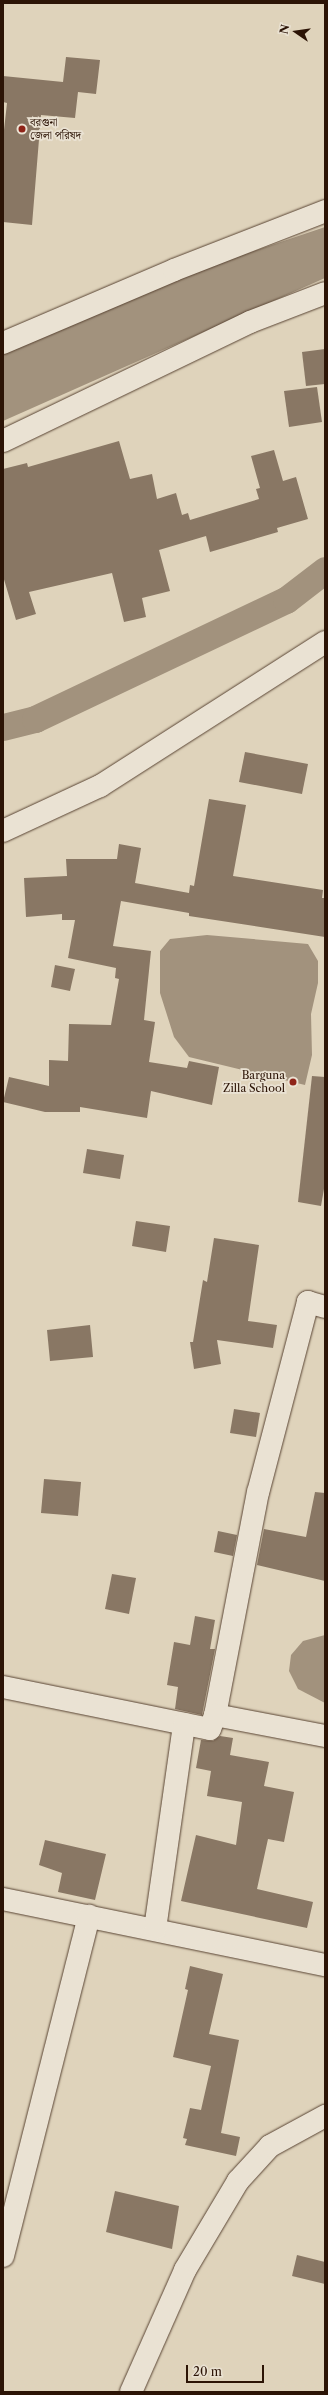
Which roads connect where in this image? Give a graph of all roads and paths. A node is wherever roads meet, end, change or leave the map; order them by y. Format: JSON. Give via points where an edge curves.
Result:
{"nodes":[{"id":1,"x":325,"y":211,"type":"edge"},
{"id":2,"x":325,"y":293,"type":"edge"},
{"id":3,"x":3,"y":343,"type":"edge"},
{"id":4,"x":3,"y":441,"type":"edge"},
{"id":5,"x":325,"y":642,"type":"edge"},
{"id":6,"x":3,"y":831,"type":"edge"},
{"id":7,"x":325,"y":1307,"type":"edge"},
{"id":8,"x":3,"y":1687,"type":"edge"},
{"id":9,"x":215,"y":1715,"type":"junction"},
{"id":10,"x":184,"y":1724,"type":"junction"},
{"id":11,"x":325,"y":1736,"type":"edge"},
{"id":12,"x":3,"y":1899,"type":"edge"},
{"id":13,"x":89,"y":1916,"type":"junction"},
{"id":14,"x":155,"y":1928,"type":"junction"},
{"id":15,"x":325,"y":1965,"type":"edge"},
{"id":16,"x":325,"y":2116,"type":"edge"},
{"id":17,"x":3,"y":2256,"type":"edge"},
{"id":18,"x":131,"y":2392,"type":"edge"}],
"edges":[{"from":1,"to":3,"type":"street","via":[[174,270]]},
{"from":2,"to":4,"type":"street","via":[[250,322]]},
{"from":5,"to":6,"type":"street","via":[[100,786]]},
{"from":7,"to":9,"type":"street","via":[[308,1302],[258,1492]]},
{"from":8,"to":10,"type":"street"},
{"from":9,"to":10,"type":"street","via":[[210,1730]]},
{"from":9,"to":11,"type":"street"},
{"from":10,"to":14,"type":"street"},
{"from":12,"to":13,"type":"street"},
{"from":13,"to":14,"type":"street"},
{"from":13,"to":17,"type":"street"},
{"from":14,"to":15,"type":"street"},
{"from":16,"to":18,"type":"street","via":[[270,2146],[238,2181],[185,2270]]}]}
